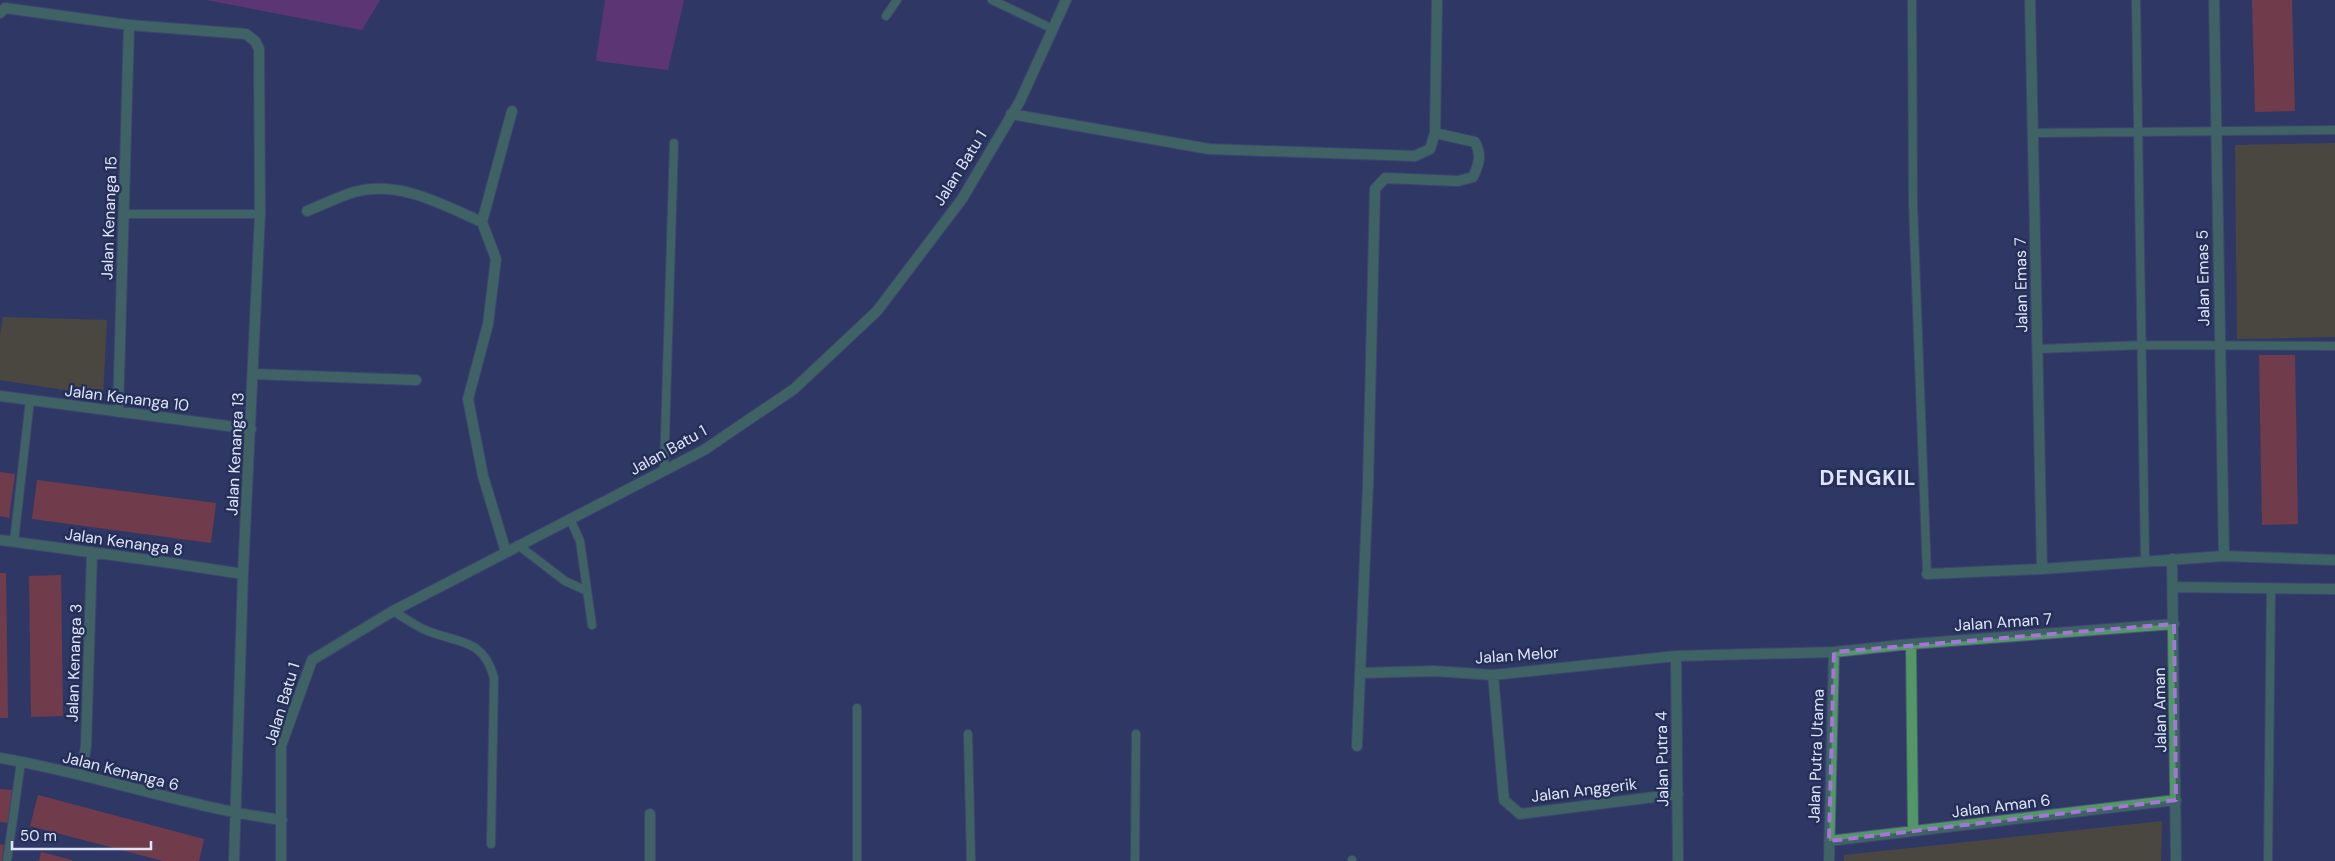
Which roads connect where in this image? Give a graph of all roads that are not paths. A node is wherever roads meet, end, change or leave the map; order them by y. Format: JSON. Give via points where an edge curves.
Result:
{"nodes":[{"id":1,"x":897,"y":0,"type":"edge"},
{"id":2,"x":992,"y":0,"type":"edge"},
{"id":3,"x":1066,"y":0,"type":"edge"},
{"id":4,"x":1437,"y":0,"type":"edge"},
{"id":5,"x":1912,"y":0,"type":"edge"},
{"id":6,"x":2030,"y":0,"type":"edge"},
{"id":7,"x":2136,"y":0,"type":"edge"},
{"id":8,"x":2214,"y":0,"type":"edge"},
{"id":9,"x":2,"y":10,"type":"edge"},
{"id":10,"x":886,"y":16,"type":"dead end"},
{"id":11,"x":129,"y":25,"type":"junction"},
{"id":12,"x":1053,"y":29,"type":"junction"},
{"id":13,"x":512,"y":111,"type":"dead end"},
{"id":14,"x":1011,"y":114,"type":"junction"},
{"id":15,"x":2335,"y":130,"type":"edge"},
{"id":16,"x":2138,"y":132,"type":"junction"},
{"id":17,"x":2215,"y":132,"type":"junction"},
{"id":18,"x":1435,"y":133,"type":"junction"},
{"id":19,"x":2032,"y":133,"type":"junction"},
{"id":20,"x":674,"y":143,"type":"dead end"},
{"id":21,"x":307,"y":211,"type":"dead end"},
{"id":22,"x":124,"y":214,"type":"junction"},
{"id":23,"x":260,"y":214,"type":"junction"},
{"id":24,"x":482,"y":222,"type":"junction"},
{"id":25,"x":2143,"y":345,"type":"junction"},
{"id":26,"x":2220,"y":346,"type":"junction"},
{"id":27,"x":2335,"y":346,"type":"edge"},
{"id":28,"x":2037,"y":349,"type":"junction"},
{"id":29,"x":254,"y":374,"type":"junction"},
{"id":30,"x":416,"y":380,"type":"dead end"},
{"id":31,"x":0,"y":396,"type":"edge"},
{"id":32,"x":30,"y":400,"type":"junction"},
{"id":33,"x":118,"y":412,"type":"junction"},
{"id":34,"x":251,"y":429,"type":"junction"},
{"id":35,"x":664,"y":470,"type":"junction"},
{"id":36,"x":570,"y":519,"type":"junction"},
{"id":37,"x":0,"y":540,"type":"edge"},
{"id":38,"x":14,"y":542,"type":"junction"},
{"id":39,"x":518,"y":546,"type":"junction"},
{"id":40,"x":92,"y":552,"type":"junction"},
{"id":41,"x":506,"y":552,"type":"junction"},
{"id":42,"x":2224,"y":556,"type":"junction"},
{"id":43,"x":2172,"y":559,"type":"junction"},
{"id":44,"x":2335,"y":560,"type":"edge"},
{"id":45,"x":2145,"y":561,"type":"junction"},
{"id":46,"x":2042,"y":569,"type":"junction"},
{"id":47,"x":243,"y":574,"type":"junction"},
{"id":48,"x":1927,"y":574,"type":"joint"},
{"id":49,"x":2173,"y":587,"type":"junction"},
{"id":50,"x":2271,"y":588,"type":"junction"},
{"id":51,"x":2335,"y":589,"type":"edge"},
{"id":52,"x":587,"y":591,"type":"junction"},
{"id":53,"x":393,"y":611,"type":"junction"},
{"id":54,"x":2174,"y":624,"type":"junction"},
{"id":55,"x":592,"y":625,"type":"dead end"},
{"id":56,"x":1911,"y":644,"type":"junction"},
{"id":57,"x":1834,"y":652,"type":"junction"},
{"id":58,"x":1676,"y":656,"type":"junction"},
{"id":59,"x":1360,"y":673,"type":"junction"},
{"id":60,"x":1494,"y":675,"type":"junction"},
{"id":61,"x":857,"y":708,"type":"dead end"},
{"id":62,"x":968,"y":734,"type":"dead end"},
{"id":63,"x":1136,"y":734,"type":"dead end"},
{"id":64,"x":1357,"y":746,"type":"dead end"},
{"id":65,"x":0,"y":758,"type":"edge"},
{"id":66,"x":21,"y":762,"type":"junction"},
{"id":67,"x":81,"y":775,"type":"junction"},
{"id":68,"x":1678,"y":794,"type":"junction"},
{"id":69,"x":2176,"y":800,"type":"junction"},
{"id":70,"x":235,"y":813,"type":"junction"},
{"id":71,"x":650,"y":814,"type":"dead end"},
{"id":72,"x":282,"y":820,"type":"junction"},
{"id":73,"x":1913,"y":831,"type":"junction"},
{"id":74,"x":1829,"y":841,"type":"junction"},
{"id":75,"x":491,"y":844,"type":"dead end"},
{"id":76,"x":7,"y":861,"type":"edge"},
{"id":77,"x":234,"y":861,"type":"edge"},
{"id":78,"x":281,"y":861,"type":"edge"},
{"id":79,"x":650,"y":861,"type":"edge"},
{"id":80,"x":857,"y":861,"type":"edge"},
{"id":81,"x":971,"y":861,"type":"edge"},
{"id":82,"x":1135,"y":861,"type":"edge"},
{"id":83,"x":1678,"y":861,"type":"edge"},
{"id":84,"x":1829,"y":861,"type":"edge"},
{"id":85,"x":2176,"y":861,"type":"edge"},
{"id":86,"x":2268,"y":861,"type":"edge"}],
"edges":[{"from":1,"to":10,"type":"lane"},
{"from":2,"to":12,"type":"lane"},
{"from":3,"to":12,"type":"street","name":"Jalan Batu 1"},
{"from":4,"to":18,"type":"street"},
{"from":5,"to":48,"type":"lane","via":[[1913,204]]},
{"from":6,"to":19,"type":"street","name":"Jalan Emas 7"},
{"from":7,"to":16,"type":"lane"},
{"from":8,"to":17,"type":"street","name":"Jalan Emas 5"},
{"from":9,"to":11,"type":"street"},
{"from":11,"to":22,"type":"street","name":"Jalan Kenanga 15"},
{"from":11,"to":23,"type":"street","name":"Jalan Kenanga 13","via":[[246,34],[254,41],[259,49]]},
{"from":12,"to":14,"type":"street","name":"Jalan Batu 1"},
{"from":13,"to":24,"type":"street"},
{"from":14,"to":18,"type":"street","via":[[1209,148],[1415,156],[1430,149]]},
{"from":14,"to":35,"type":"street","name":"Jalan Batu 1","via":[[962,198],[877,311],[794,389],[704,450]]},
{"from":15,"to":17,"type":"lane"},
{"from":16,"to":17,"type":"lane"},
{"from":16,"to":19,"type":"lane"},
{"from":16,"to":25,"type":"lane"},
{"from":17,"to":26,"type":"street","name":"Jalan Emas 5"},
{"from":18,"to":59,"type":"street","via":[[1475,142],[1480,152],[1473,176],[1458,181],[1385,178],[1375,189]]},
{"from":19,"to":28,"type":"street","name":"Jalan Emas 7"},
{"from":20,"to":35,"type":"lane"},
{"from":21,"to":24,"type":"street","via":[[355,192],[395,188],[423,196]]},
{"from":22,"to":23,"type":"lane"},
{"from":22,"to":33,"type":"street","name":"Jalan Kenanga 15"},
{"from":23,"to":29,"type":"street","name":"Jalan Kenanga 13"},
{"from":24,"to":41,"type":"street","via":[[496,259],[488,324],[468,399],[483,476]]},
{"from":25,"to":26,"type":"lane"},
{"from":25,"to":28,"type":"lane"},
{"from":25,"to":45,"type":"lane"},
{"from":26,"to":27,"type":"lane"},
{"from":26,"to":42,"type":"street","name":"Jalan Emas 5"},
{"from":28,"to":46,"type":"street","name":"Jalan Emas 7"},
{"from":29,"to":30,"type":"street"},
{"from":29,"to":34,"type":"street","name":"Jalan Kenanga 13"},
{"from":31,"to":32,"type":"street","name":"Jalan Kenanga 10"},
{"from":32,"to":33,"type":"street","name":"Jalan Kenanga 10"},
{"from":32,"to":38,"type":"lane"},
{"from":33,"to":34,"type":"street","name":"Jalan Kenanga 10"},
{"from":34,"to":47,"type":"street","name":"Jalan Kenanga 13"},
{"from":35,"to":36,"type":"street","name":"Jalan Batu 1"},
{"from":36,"to":39,"type":"street","name":"Jalan Batu 1"},
{"from":36,"to":52,"type":"lane","via":[[580,541]]},
{"from":37,"to":38,"type":"street","name":"Jalan Kenanga 8"},
{"from":38,"to":40,"type":"street","name":"Jalan Kenanga 8"},
{"from":39,"to":41,"type":"street","name":"Jalan Batu 1"},
{"from":39,"to":52,"type":"lane","via":[[565,581]]},
{"from":40,"to":47,"type":"street","name":"Jalan Kenanga 8"},
{"from":40,"to":67,"type":"street","name":"Jalan Kenanga 3","via":[[86,746]]},
{"from":41,"to":53,"type":"street","name":"Jalan Batu 1"},
{"from":42,"to":43,"type":"street"},
{"from":42,"to":44,"type":"street"},
{"from":43,"to":45,"type":"street"},
{"from":43,"to":49,"type":"street","name":"Jalan Aman"},
{"from":45,"to":46,"type":"street"},
{"from":46,"to":48,"type":"street"},
{"from":47,"to":70,"type":"street","name":"Jalan Kenanga 13"},
{"from":49,"to":50,"type":"street"},
{"from":49,"to":54,"type":"street","name":"Jalan Aman"},
{"from":50,"to":51,"type":"street"},
{"from":50,"to":86,"type":"lane"},
{"from":52,"to":55,"type":"lane"},
{"from":53,"to":72,"type":"street","name":"Jalan Batu 1","via":[[312,660],[281,746]]},
{"from":53,"to":75,"type":"lane","via":[[423,629],[479,650],[490,660],[494,678]]},
{"from":54,"to":56,"type":"street","name":"Jalan Aman 7"},
{"from":54,"to":69,"type":"street","name":"Jalan Aman"},
{"from":56,"to":57,"type":"street","name":"Jalan Aman 7"},
{"from":56,"to":73,"type":"street"},
{"from":57,"to":58,"type":"street","name":"Jalan Melor"},
{"from":57,"to":74,"type":"street","name":"Jalan Putra Utama"},
{"from":58,"to":60,"type":"street","name":"Jalan Melor"},
{"from":58,"to":68,"type":"street","name":"Jalan Putra 4"},
{"from":59,"to":60,"type":"street","name":"Jalan Melor"},
{"from":59,"to":64,"type":"street"},
{"from":60,"to":68,"type":"street","name":"Jalan Anggerik","via":[[1504,800],[1520,814]]},
{"from":61,"to":80,"type":"lane"},
{"from":62,"to":81,"type":"lane"},
{"from":63,"to":82,"type":"lane"},
{"from":65,"to":66,"type":"street","name":"Jalan Kenanga 6"},
{"from":66,"to":67,"type":"street","name":"Jalan Kenanga 6"},
{"from":66,"to":76,"type":"lane"},
{"from":67,"to":70,"type":"street","name":"Jalan Kenanga 6"},
{"from":68,"to":83,"type":"street","name":"Jalan Putra 4"},
{"from":69,"to":73,"type":"street","name":"Jalan Aman 6"},
{"from":69,"to":85,"type":"street","name":"Jalan Aman"},
{"from":70,"to":72,"type":"street","name":"Jalan Kenanga 6"},
{"from":70,"to":77,"type":"street","name":"Jalan Kenanga 13"},
{"from":71,"to":79,"type":"street"},
{"from":72,"to":78,"type":"street","name":"Jalan Batu 1"},
{"from":73,"to":74,"type":"street","name":"Jalan Aman 6"},
{"from":74,"to":84,"type":"street","name":"Jalan Putra Utama"}]}
